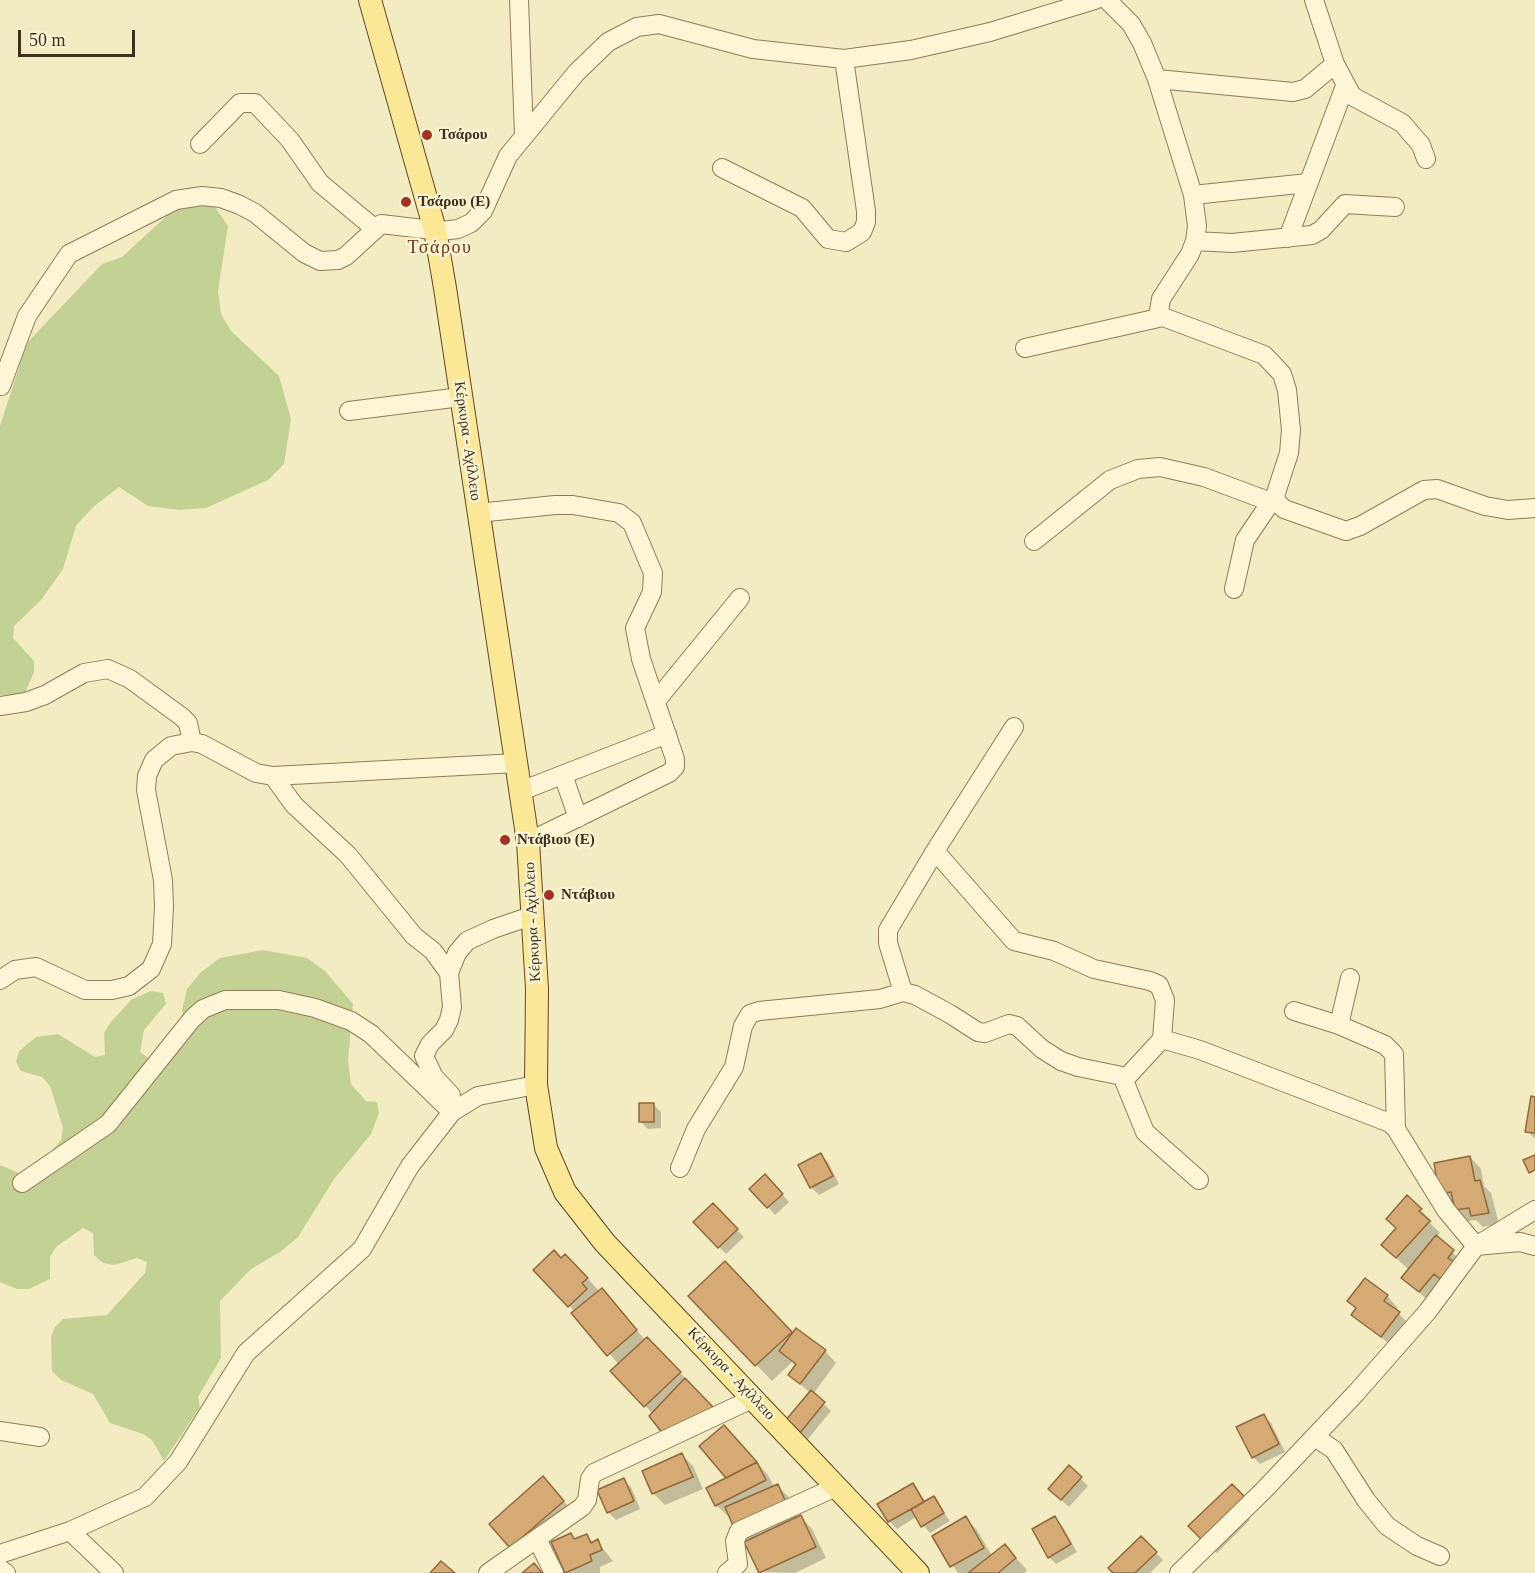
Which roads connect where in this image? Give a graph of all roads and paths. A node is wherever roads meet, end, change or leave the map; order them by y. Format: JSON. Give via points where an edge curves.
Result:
{"nodes":[{"id":1,"x":370,"y":0,"type":"edge"},
{"id":2,"x":519,"y":0,"type":"edge"},
{"id":3,"x":1095,"y":0,"type":"edge"},
{"id":4,"x":1107,"y":0,"type":"edge"},
{"id":5,"x":1314,"y":0,"type":"edge"},
{"id":6,"x":844,"y":59,"type":"junction"},
{"id":7,"x":1335,"y":64,"type":"junction"},
{"id":8,"x":1156,"y":79,"type":"junction"},
{"id":9,"x":1345,"y":86,"type":"junction"},
{"id":10,"x":524,"y":135,"type":"junction"},
{"id":11,"x":200,"y":144,"type":"dead end"},
{"id":12,"x":1426,"y":159,"type":"dead end"},
{"id":13,"x":723,"y":168,"type":"dead end"},
{"id":14,"x":1308,"y":183,"type":"junction"},
{"id":15,"x":1193,"y":195,"type":"junction"},
{"id":16,"x":1395,"y":207,"type":"dead end"},
{"id":17,"x":374,"y":228,"type":"junction"},
{"id":18,"x":435,"y":230,"type":"junction"},
{"id":19,"x":1288,"y":238,"type":"junction"},
{"id":20,"x":1195,"y":241,"type":"junction"},
{"id":21,"x":1163,"y":317,"type":"junction"},
{"id":22,"x":1025,"y":348,"type":"dead end"},
{"id":23,"x":1,"y":386,"type":"edge"},
{"id":24,"x":461,"y":397,"type":"junction"},
{"id":25,"x":349,"y":411,"type":"dead end"},
{"id":26,"x":1273,"y":499,"type":"junction"},
{"id":27,"x":1535,"y":508,"type":"edge"},
{"id":28,"x":478,"y":513,"type":"junction"},
{"id":29,"x":1034,"y":542,"type":"dead end"},
{"id":30,"x":1234,"y":589,"type":"dead end"},
{"id":31,"x":740,"y":598,"type":"dead end"},
{"id":32,"x":656,"y":701,"type":"junction"},
{"id":33,"x":0,"y":705,"type":"edge"},
{"id":34,"x":1014,"y":727,"type":"dead end"},
{"id":35,"x":667,"y":734,"type":"junction"},
{"id":36,"x":192,"y":742,"type":"junction"},
{"id":37,"x":517,"y":763,"type":"junction"},
{"id":38,"x":563,"y":775,"type":"junction"},
{"id":39,"x":273,"y":776,"type":"junction"},
{"id":40,"x":521,"y":791,"type":"junction"},
{"id":41,"x":578,"y":818,"type":"junction"},
{"id":42,"x":528,"y":842,"type":"junction"},
{"id":43,"x":935,"y":851,"type":"junction"},
{"id":44,"x":534,"y":915,"type":"junction"},
{"id":45,"x":449,"y":973,"type":"junction"},
{"id":46,"x":1350,"y":978,"type":"dead end"},
{"id":47,"x":0,"y":980,"type":"edge"},
{"id":48,"x":903,"y":992,"type":"junction"},
{"id":49,"x":1294,"y":1011,"type":"dead end"},
{"id":50,"x":1339,"y":1025,"type":"junction"},
{"id":51,"x":1162,"y":1039,"type":"junction"},
{"id":52,"x":1124,"y":1078,"type":"junction"},
{"id":53,"x":536,"y":1085,"type":"junction"},
{"id":54,"x":456,"y":1108,"type":"junction"},
{"id":55,"x":1396,"y":1129,"type":"junction"},
{"id":56,"x":680,"y":1168,"type":"dead end"},
{"id":57,"x":1199,"y":1180,"type":"dead end"},
{"id":58,"x":21,"y":1183,"type":"dead end"},
{"id":59,"x":1535,"y":1210,"type":"edge"},
{"id":60,"x":1476,"y":1246,"type":"junction"},
{"id":61,"x":1535,"y":1246,"type":"edge"},
{"id":62,"x":754,"y":1398,"type":"junction"},
{"id":63,"x":0,"y":1431,"type":"edge"},
{"id":64,"x":40,"y":1437,"type":"dead end"},
{"id":65,"x":1315,"y":1437,"type":"junction"},
{"id":66,"x":836,"y":1487,"type":"junction"},
{"id":67,"x":70,"y":1531,"type":"junction"},
{"id":68,"x":537,"y":1539,"type":"junction"},
{"id":69,"x":0,"y":1554,"type":"edge"},
{"id":70,"x":1440,"y":1556,"type":"dead end"},
{"id":71,"x":0,"y":1569,"type":"edge"},
{"id":72,"x":6,"y":1573,"type":"edge"},
{"id":73,"x":114,"y":1573,"type":"edge"},
{"id":74,"x":488,"y":1573,"type":"edge"},
{"id":75,"x":554,"y":1573,"type":"edge"},
{"id":76,"x":727,"y":1573,"type":"edge"},
{"id":77,"x":918,"y":1573,"type":"edge"},
{"id":78,"x":1179,"y":1573,"type":"edge"}],
"edges":[{"from":1,"to":18,"type":"main road","name":"Κέρκυρα - Αχίλλειο"},
{"from":2,"to":10,"type":"street"},
{"from":3,"to":6,"type":"street","via":[[982,34],[911,50]]},
{"from":4,"to":8,"type":"street","via":[[1134,28]]},
{"from":5,"to":7,"type":"street"},
{"from":6,"to":10,"type":"street","via":[[753,49],[659,24],[644,26],[616,37],[591,57]]},
{"from":6,"to":13,"type":"street","via":[[866,211],[862,232],[846,242],[828,239],[802,208]]},
{"from":7,"to":8,"type":"street","via":[[1305,89],[1293,92]]},
{"from":7,"to":9,"type":"street"},
{"from":8,"to":15,"type":"street"},
{"from":9,"to":12,"type":"street","via":[[1359,102],[1393,118],[1413,133]]},
{"from":9,"to":14,"type":"street"},
{"from":10,"to":18,"type":"street","via":[[506,160],[476,219],[458,229]]},
{"from":11,"to":17,"type":"street","via":[[240,103],[255,102],[290,140],[320,183]]},
{"from":14,"to":15,"type":"street"},
{"from":14,"to":19,"type":"street"},
{"from":15,"to":20,"type":"street"},
{"from":16,"to":19,"type":"street","via":[[1345,204],[1317,234]]},
{"from":17,"to":18,"type":"street","via":[[385,223]]},
{"from":17,"to":23,"type":"street","via":[[346,256],[320,261],[240,205],[202,196],[176,200],[69,254],[27,316]]},
{"from":18,"to":24,"type":"main road","name":"Κέρκυρα - Αχίλλειο"},
{"from":19,"to":20,"type":"street","via":[[1232,243]]},
{"from":20,"to":21,"type":"street","via":[[1161,299]]},
{"from":21,"to":22,"type":"street"},
{"from":21,"to":26,"type":"street","via":[[1264,355],[1282,374],[1291,430],[1289,453]]},
{"from":24,"to":25,"type":"street"},
{"from":24,"to":28,"type":"main road","name":"Κέρκυρα - Αχίλλειο"},
{"from":26,"to":27,"type":"street","via":[[1284,509],[1346,531],[1424,490],[1437,489],[1508,510]]},
{"from":26,"to":29,"type":"street","via":[[1160,467],[1138,469],[1110,480]]},
{"from":26,"to":30,"type":"street","via":[[1245,540]]},
{"from":28,"to":32,"type":"street","via":[[573,505],[619,513],[632,523],[653,573],[652,592],[635,628]]},
{"from":28,"to":37,"type":"main road","name":"Κέρκυρα - Αχίλλειο"},
{"from":31,"to":32,"type":"street"},
{"from":32,"to":35,"type":"street"},
{"from":33,"to":36,"type":"street","via":[[26,702],[84,673],[108,669],[130,679],[182,717],[188,723]]},
{"from":34,"to":43,"type":"street"},
{"from":35,"to":38,"type":"street"},
{"from":35,"to":41,"type":"street","via":[[675,759],[673,770]]},
{"from":36,"to":39,"type":"street","via":[[256,773]]},
{"from":36,"to":47,"type":"street","via":[[161,752],[147,776],[164,907],[162,944],[151,969],[129,987],[112,990],[85,990],[36,967],[15,970]]},
{"from":37,"to":39,"type":"street"},
{"from":37,"to":40,"type":"main road","name":"Κέρκυρα - Αχίλλειο"},
{"from":38,"to":40,"type":"street"},
{"from":38,"to":41,"type":"street"},
{"from":39,"to":45,"type":"street","via":[[294,805],[348,855]]},
{"from":40,"to":42,"type":"main road","name":"Κέρκυρα - Αχίλλειο"},
{"from":41,"to":42,"type":"street"},
{"from":42,"to":44,"type":"main road","name":"Κέρκυρα - Αχίλλειο"},
{"from":43,"to":48,"type":"street","via":[[888,930],[887,939]]},
{"from":43,"to":51,"type":"street","via":[[1014,940],[1054,951],[1094,969],[1160,985],[1165,1000]]},
{"from":44,"to":45,"type":"street","via":[[467,941]]},
{"from":44,"to":53,"type":"main road","name":"Κέρκυρα - Αχίλλειο"},
{"from":45,"to":54,"type":"street","via":[[449,1020],[424,1056]]},
{"from":46,"to":50,"type":"street"},
{"from":48,"to":52,"type":"street","via":[[978,1032],[1013,1024],[1061,1061]]},
{"from":48,"to":56,"type":"street","via":[[880,999],[750,1014],[743,1026],[735,1067],[696,1129]]},
{"from":49,"to":50,"type":"street"},
{"from":50,"to":55,"type":"street","via":[[1385,1045],[1394,1054]]},
{"from":51,"to":52,"type":"street","via":[[1134,1073]]},
{"from":51,"to":55,"type":"street","via":[[1390,1123]]},
{"from":52,"to":57,"type":"street","via":[[1145,1132]]},
{"from":53,"to":54,"type":"street","via":[[498,1091]]},
{"from":53,"to":62,"type":"main road","name":"Κέρκυρα - Αχίλλειο","via":[[546,1148],[554,1171],[577,1209]]},
{"from":54,"to":58,"type":"street","via":[[351,1021],[279,1000],[225,1000],[203,1009],[192,1019],[108,1124]]},
{"from":54,"to":67,"type":"street","via":[[410,1166],[362,1249],[246,1353],[178,1462],[145,1497]]},
{"from":55,"to":60,"type":"street","via":[[1446,1210]]},
{"from":59,"to":60,"type":"street"},
{"from":60,"to":61,"type":"street","via":[[1520,1242]]},
{"from":60,"to":65,"type":"street","via":[[1428,1311]]},
{"from":62,"to":66,"type":"main road","name":"Κέρκυρα - Αχίλλειο"},
{"from":62,"to":68,"type":"street","via":[[594,1473],[584,1505]]},
{"from":63,"to":64,"type":"street"},
{"from":65,"to":70,"type":"street","via":[[1334,1450],[1387,1526]]},
{"from":65,"to":78,"type":"street"},
{"from":66,"to":76,"type":"street","via":[[740,1531],[735,1541],[738,1564]]},
{"from":66,"to":77,"type":"main road","name":"Κέρκυρα - Αχίλλειο"},
{"from":67,"to":69,"type":"street"},
{"from":67,"to":73,"type":"street"},
{"from":68,"to":74,"type":"street"},
{"from":68,"to":75,"type":"street"},
{"from":71,"to":72,"type":"street"}]}
